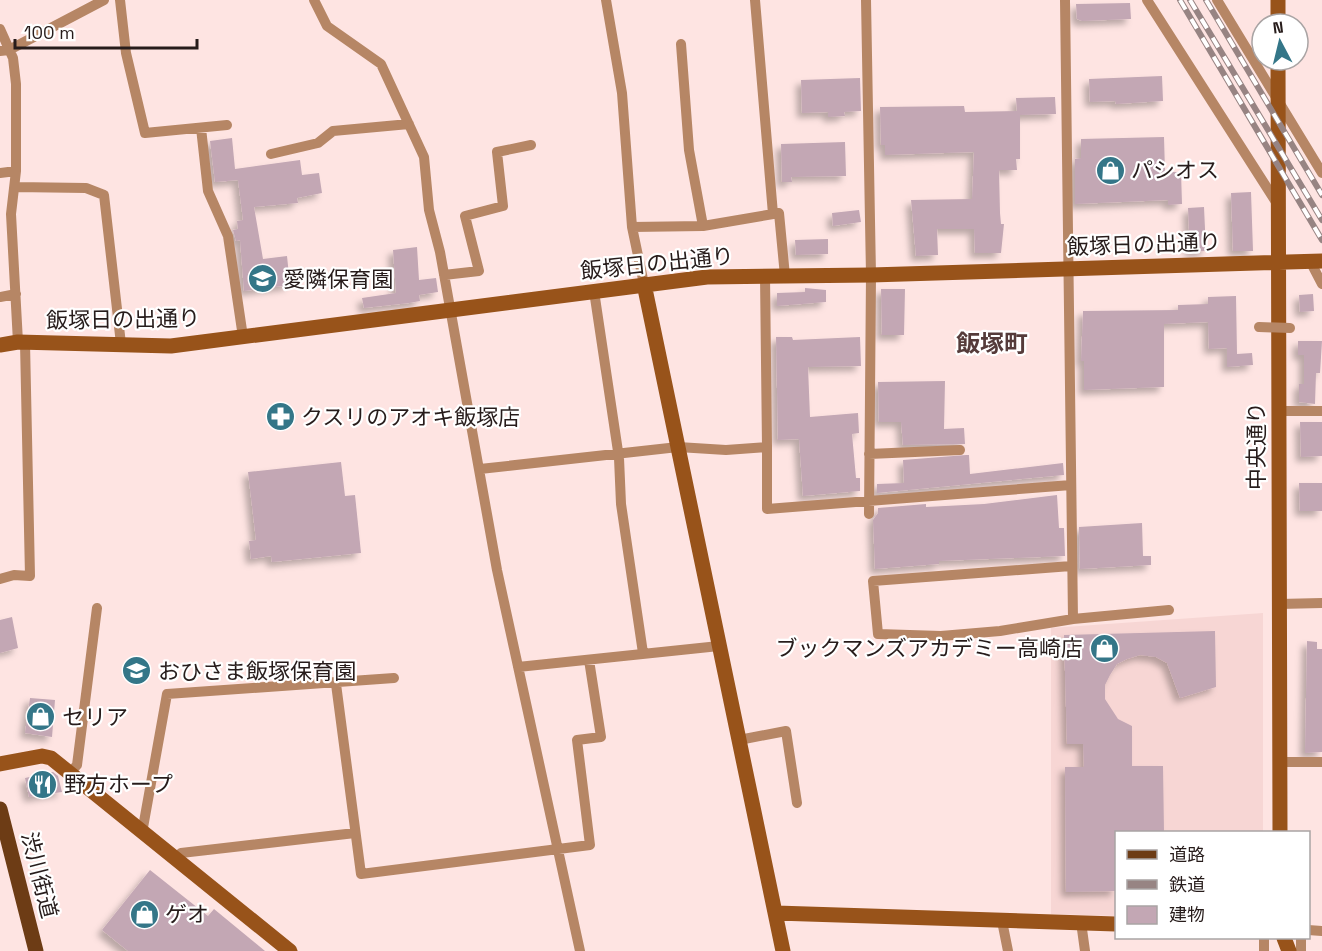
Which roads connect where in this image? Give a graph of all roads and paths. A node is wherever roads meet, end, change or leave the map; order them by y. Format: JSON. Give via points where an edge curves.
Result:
{"nodes":[{"id":1,"x":104,"y":0,"type":"edge"},
{"id":2,"x":120,"y":0,"type":"edge"},
{"id":3,"x":314,"y":0,"type":"edge"},
{"id":4,"x":606,"y":0,"type":"edge"},
{"id":5,"x":755,"y":0,"type":"edge"},
{"id":6,"x":866,"y":0,"type":"edge"},
{"id":7,"x":1065,"y":0,"type":"edge"},
{"id":8,"x":1147,"y":0,"type":"edge"},
{"id":9,"x":1217,"y":0,"type":"edge"},
{"id":10,"x":0,"y":29,"type":"edge"},
{"id":11,"x":681,"y":44,"type":"dead end"},
{"id":12,"x":5,"y":50,"type":"edge"},
{"id":13,"x":1278,"y":72,"type":"edge"},
{"id":14,"x":1278,"y":97,"type":"junction"},
{"id":15,"x":409,"y":124,"type":"junction"},
{"id":16,"x":227,"y":125,"type":"dead end"},
{"id":17,"x":201,"y":128,"type":"junction"},
{"id":18,"x":531,"y":145,"type":"dead end"},
{"id":19,"x":271,"y":154,"type":"dead end"},
{"id":20,"x":16,"y":171,"type":"junction"},
{"id":21,"x":0,"y":173,"type":"edge"},
{"id":22,"x":1322,"y":173,"type":"edge"},
{"id":23,"x":15,"y":187,"type":"junction"},
{"id":24,"x":1279,"y":205,"type":"junction"},
{"id":25,"x":773,"y":214,"type":"junction"},
{"id":26,"x":703,"y":226,"type":"junction"},
{"id":27,"x":632,"y":227,"type":"junction"},
{"id":28,"x":1316,"y":261,"type":"edge"},
{"id":29,"x":1278,"y":262,"type":"junction"},
{"id":30,"x":1070,"y":268,"type":"junction"},
{"id":31,"x":444,"y":275,"type":"junction"},
{"id":32,"x":871,"y":275,"type":"junction"},
{"id":33,"x":765,"y":276,"type":"junction"},
{"id":34,"x":785,"y":276,"type":"junction"},
{"id":35,"x":644,"y":284,"type":"junction"},
{"id":36,"x":1322,"y":284,"type":"edge"},
{"id":37,"x":594,"y":291,"type":"junction"},
{"id":38,"x":16,"y":294,"type":"junction"},
{"id":39,"x":0,"y":297,"type":"edge"},
{"id":40,"x":449,"y":309,"type":"junction"},
{"id":41,"x":1258,"y":327,"type":"dead end"},
{"id":42,"x":1290,"y":328,"type":"dead end"},
{"id":43,"x":243,"y":337,"type":"junction"},
{"id":44,"x":22,"y":343,"type":"junction"},
{"id":45,"x":121,"y":344,"type":"junction"},
{"id":46,"x":0,"y":345,"type":"edge"},
{"id":47,"x":1279,"y":411,"type":"junction"},
{"id":48,"x":1322,"y":411,"type":"edge"},
{"id":49,"x":678,"y":447,"type":"junction"},
{"id":50,"x":767,"y":447,"type":"junction"},
{"id":51,"x":960,"y":450,"type":"dead end"},
{"id":52,"x":619,"y":454,"type":"junction"},
{"id":53,"x":870,"y":454,"type":"junction"},
{"id":54,"x":480,"y":469,"type":"junction"},
{"id":55,"x":1071,"y":485,"type":"junction"},
{"id":56,"x":869,"y":502,"type":"junction"},
{"id":57,"x":869,"y":514,"type":"dead end"},
{"id":58,"x":1071,"y":566,"type":"junction"},
{"id":59,"x":0,"y":579,"type":"edge"},
{"id":60,"x":1322,"y":603,"type":"edge"},
{"id":61,"x":1279,"y":604,"type":"junction"},
{"id":62,"x":97,"y":608,"type":"dead end"},
{"id":63,"x":1169,"y":610,"type":"dead end"},
{"id":64,"x":1073,"y":619,"type":"junction"},
{"id":65,"x":719,"y":646,"type":"junction"},
{"id":66,"x":643,"y":653,"type":"junction"},
{"id":67,"x":589,"y":660,"type":"junction"},
{"id":68,"x":518,"y":667,"type":"junction"},
{"id":69,"x":394,"y":678,"type":"dead end"},
{"id":70,"x":336,"y":684,"type":"junction"},
{"id":71,"x":739,"y":740,"type":"junction"},
{"id":72,"x":1280,"y":762,"type":"junction"},
{"id":73,"x":1322,"y":762,"type":"edge"},
{"id":74,"x":0,"y":764,"type":"edge"},
{"id":75,"x":70,"y":773,"type":"junction"},
{"id":76,"x":797,"y":803,"type":"dead end"},
{"id":77,"x":0,"y":809,"type":"edge"},
{"id":78,"x":1280,"y":831,"type":"edge"},
{"id":79,"x":142,"y":833,"type":"junction"},
{"id":80,"x":355,"y":833,"type":"junction"},
{"id":81,"x":557,"y":850,"type":"junction"},
{"id":82,"x":176,"y":859,"type":"junction"},
{"id":83,"x":776,"y":913,"type":"junction"},
{"id":84,"x":1002,"y":921,"type":"junction"},
{"id":85,"x":1081,"y":922,"type":"junction"},
{"id":86,"x":1115,"y":924,"type":"edge"},
{"id":87,"x":36,"y":951,"type":"edge"},
{"id":88,"x":290,"y":951,"type":"edge"},
{"id":89,"x":580,"y":951,"type":"edge"},
{"id":90,"x":783,"y":951,"type":"edge"},
{"id":91,"x":1008,"y":951,"type":"edge"},
{"id":92,"x":1085,"y":951,"type":"edge"}],
"edges":[{"from":1,"to":12,"type":"street"},
{"from":2,"to":17,"type":"street","via":[[126,53],[145,133]]},
{"from":3,"to":15,"type":"street","via":[[327,26],[381,64]]},
{"from":4,"to":27,"type":"street","via":[[622,93]]},
{"from":5,"to":25,"type":"street"},
{"from":6,"to":32,"type":"street"},
{"from":7,"to":30,"type":"street"},
{"from":8,"to":24,"type":"street"},
{"from":9,"to":14,"type":"street"},
{"from":10,"to":12,"type":"street"},
{"from":11,"to":26,"type":"street","via":[[689,150]]},
{"from":12,"to":20,"type":"street","via":[[16,84]]},
{"from":13,"to":14,"type":"street","name":"中央通り"},
{"from":14,"to":22,"type":"street"},
{"from":14,"to":24,"type":"street","name":"中央通り"},
{"from":15,"to":19,"type":"street","via":[[333,131],[318,143]]},
{"from":15,"to":31,"type":"street","via":[[424,157],[429,210]]},
{"from":16,"to":17,"type":"street"},
{"from":17,"to":43,"type":"street","via":[[208,191],[228,236]]},
{"from":18,"to":31,"type":"street","via":[[497,152],[503,206],[465,216],[479,271]]},
{"from":20,"to":21,"type":"street"},
{"from":20,"to":23,"type":"street"},
{"from":23,"to":38,"type":"street","via":[[11,214]]},
{"from":23,"to":45,"type":"street","via":[[87,188],[104,195]]},
{"from":24,"to":29,"type":"street","name":"中央通り"},
{"from":25,"to":26,"type":"street"},
{"from":25,"to":34,"type":"street","via":[[779,213]]},
{"from":26,"to":27,"type":"street"},
{"from":27,"to":35,"type":"street"},
{"from":28,"to":29,"type":"street","name":"飯塚日の出通り"},
{"from":28,"to":36,"type":"street"},
{"from":29,"to":30,"type":"street","name":"飯塚日の出通り"},
{"from":29,"to":47,"type":"street","name":"中央通り"},
{"from":30,"to":32,"type":"street","name":"飯塚日の出通り"},
{"from":30,"to":55,"type":"street"},
{"from":31,"to":40,"type":"street"},
{"from":32,"to":34,"type":"street","name":"飯塚日の出通り"},
{"from":32,"to":53,"type":"street"},
{"from":33,"to":34,"type":"street","name":"飯塚日の出通り"},
{"from":33,"to":35,"type":"street","name":"飯塚日の出通り"},
{"from":33,"to":50,"type":"street"},
{"from":35,"to":37,"type":"street","name":"飯塚日の出通り"},
{"from":35,"to":49,"type":"street"},
{"from":37,"to":40,"type":"street","name":"飯塚日の出通り"},
{"from":37,"to":52,"type":"street"},
{"from":38,"to":39,"type":"street"},
{"from":38,"to":44,"type":"street"},
{"from":40,"to":43,"type":"street","name":"飯塚日の出通り"},
{"from":40,"to":54,"type":"street"},
{"from":41,"to":42,"type":"street","bridge":true},
{"from":43,"to":45,"type":"street","name":"飯塚日の出通り","via":[[171,346]]},
{"from":44,"to":45,"type":"street","name":"飯塚日の出通り"},
{"from":44,"to":46,"type":"street","name":"飯塚日の出通り"},
{"from":44,"to":59,"type":"street","via":[[30,576]]},
{"from":47,"to":48,"type":"street"},
{"from":47,"to":61,"type":"street","name":"中央通り"},
{"from":49,"to":50,"type":"street"},
{"from":49,"to":52,"type":"street"},
{"from":49,"to":65,"type":"street"},
{"from":50,"to":56,"type":"street","via":[[767,509]]},
{"from":51,"to":53,"type":"street"},
{"from":52,"to":54,"type":"street"},
{"from":52,"to":66,"type":"street","via":[[621,504]]},
{"from":53,"to":56,"type":"street"},
{"from":54,"to":68,"type":"street"},
{"from":55,"to":56,"type":"street"},
{"from":55,"to":58,"type":"street"},
{"from":56,"to":57,"type":"street"},
{"from":58,"to":64,"type":"street"},
{"from":58,"to":64,"type":"street","via":[[873,581],[878,634],[941,636]]},
{"from":60,"to":61,"type":"street"},
{"from":61,"to":72,"type":"street","name":"中央通り"},
{"from":62,"to":75,"type":"street","via":[[77,765]]},
{"from":63,"to":64,"type":"street"},
{"from":65,"to":66,"type":"street"},
{"from":65,"to":71,"type":"street"},
{"from":66,"to":67,"type":"street"},
{"from":67,"to":68,"type":"street"},
{"from":67,"to":81,"type":"street","via":[[601,736],[577,740],[590,845]]},
{"from":68,"to":81,"type":"street"},
{"from":69,"to":70,"type":"street"},
{"from":70,"to":79,"type":"street","via":[[166,694]]},
{"from":70,"to":80,"type":"street"},
{"from":71,"to":76,"type":"street","via":[[786,731]]},
{"from":71,"to":83,"type":"street"},
{"from":72,"to":73,"type":"street"},
{"from":72,"to":78,"type":"street","name":"中央通り"},
{"from":74,"to":75,"type":"street","via":[[42,756]]},
{"from":75,"to":79,"type":"street"},
{"from":77,"to":87,"type":"main road","name":"渋川街道"},
{"from":79,"to":82,"type":"street"},
{"from":80,"to":81,"type":"street","via":[[361,874]]},
{"from":80,"to":82,"type":"street","via":[[182,853]]},
{"from":81,"to":89,"type":"street"},
{"from":82,"to":88,"type":"street"},
{"from":83,"to":84,"type":"street"},
{"from":83,"to":90,"type":"street"},
{"from":84,"to":85,"type":"street"},
{"from":84,"to":91,"type":"street"},
{"from":85,"to":86,"type":"street"},
{"from":85,"to":92,"type":"street"}]}
